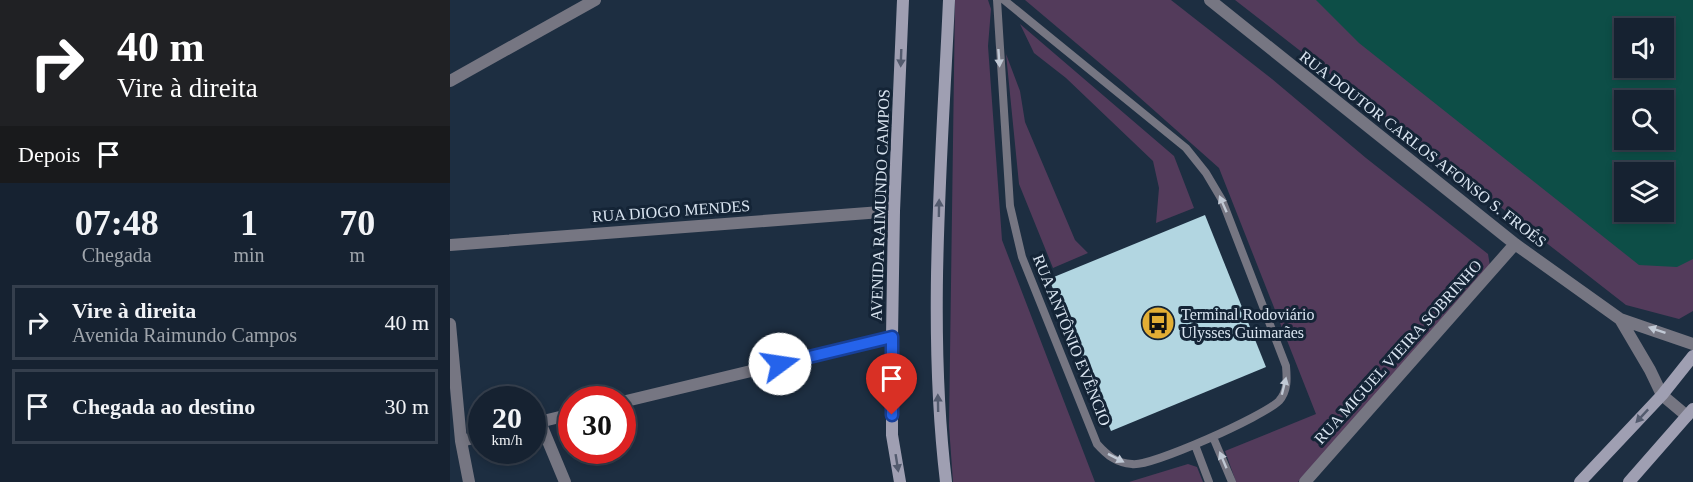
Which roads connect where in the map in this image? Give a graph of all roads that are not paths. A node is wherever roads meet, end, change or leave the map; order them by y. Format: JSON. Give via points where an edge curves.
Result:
{"nodes":[{"id":1,"x":595,"y":0,"type":"edge"},
{"id":2,"x":903,"y":0,"type":"edge"},
{"id":3,"x":949,"y":0,"type":"edge"},
{"id":4,"x":997,"y":0,"type":"edge"},
{"id":5,"x":1004,"y":0,"type":"edge"},
{"id":6,"x":1210,"y":0,"type":"edge"},
{"id":7,"x":450,"y":81,"type":"edge"},
{"id":8,"x":894,"y":211,"type":"junction"},
{"id":9,"x":1515,"y":244,"type":"junction"},
{"id":10,"x":450,"y":245,"type":"edge"},
{"id":11,"x":1620,"y":319,"type":"junction"},
{"id":12,"x":450,"y":324,"type":"edge"},
{"id":13,"x":892,"y":337,"type":"junction"},
{"id":14,"x":1693,"y":344,"type":"edge"},
{"id":15,"x":1693,"y":356,"type":"edge"},
{"id":16,"x":1662,"y":395,"type":"junction"},
{"id":17,"x":636,"y":399,"type":"edge"},
{"id":18,"x":1690,"y":412,"type":"edge"},
{"id":19,"x":1213,"y":437,"type":"junction"},
{"id":20,"x":468,"y":439,"type":"edge"},
{"id":21,"x":461,"y":441,"type":"junction"},
{"id":22,"x":546,"y":443,"type":"edge"},
{"id":23,"x":1195,"y":445,"type":"junction"},
{"id":24,"x":469,"y":482,"type":"edge"},
{"id":25,"x":565,"y":482,"type":"edge"},
{"id":26,"x":900,"y":482,"type":"edge"},
{"id":27,"x":946,"y":482,"type":"edge"},
{"id":28,"x":1209,"y":482,"type":"edge"},
{"id":29,"x":1232,"y":482,"type":"edge"},
{"id":30,"x":1305,"y":482,"type":"edge"},
{"id":31,"x":1580,"y":482,"type":"edge"},
{"id":32,"x":1629,"y":482,"type":"edge"}],
"edges":[{"from":1,"to":7,"type":"street"},
{"from":2,"to":8,"type":"street","name":"AVENIDA RAIMUNDO CAMPOS","one_way":true},
{"from":27,"to":3,"type":"street","one_way":true,"via":[[939,427],[937,351],[939,189]]},
{"from":4,"to":23,"type":"lane","name":"RUA ANTÔNIO EVÊNCIO","one_way":true,"via":[[1012,216],[1022,256],[1097,444],[1117,461],[1134,465]]},
{"from":19,"to":5,"type":"lane","name":"RUA ANTÔNIO EVÊNCIO","one_way":true,"via":[[1266,411],[1280,400],[1287,384],[1286,366],[1222,200],[1186,148]]},
{"from":6,"to":9,"type":"street","name":"RUA DOUTOR CARLOS AFONSO S. FROÉS"},
{"from":8,"to":10,"type":"street","name":"RUA DIOGO MENDES"},
{"from":8,"to":13,"type":"street","name":"AVENIDA RAIMUNDO CAMPOS"},
{"from":9,"to":11,"type":"street","name":"RUA DOUTOR CARLOS AFONSO S. FROÉS"},
{"from":9,"to":30,"type":"street","name":"RUA MIGUEL VIEIRA SOBRINHO"},
{"from":14,"to":11,"type":"street","one_way":true},
{"from":11,"to":16,"type":"street"},
{"from":12,"to":21,"type":"street"},
{"from":13,"to":17,"type":"street"},
{"from":13,"to":26,"type":"street","name":"AVENIDA RAIMUNDO CAMPOS","one_way":true,"via":[[892,435]]},
{"from":15,"to":16,"type":"street"},
{"from":16,"to":18,"type":"street"},
{"from":16,"to":31,"type":"street","one_way":true},
{"from":18,"to":32,"type":"street"},
{"from":19,"to":23,"type":"lane","name":"RUA ANTÔNIO EVÊNCIO"},
{"from":29,"to":19,"type":"lane","one_way":true},
{"from":20,"to":21,"type":"street"},
{"from":21,"to":24,"type":"street"},
{"from":22,"to":25,"type":"street"},
{"from":23,"to":28,"type":"lane"}]}
